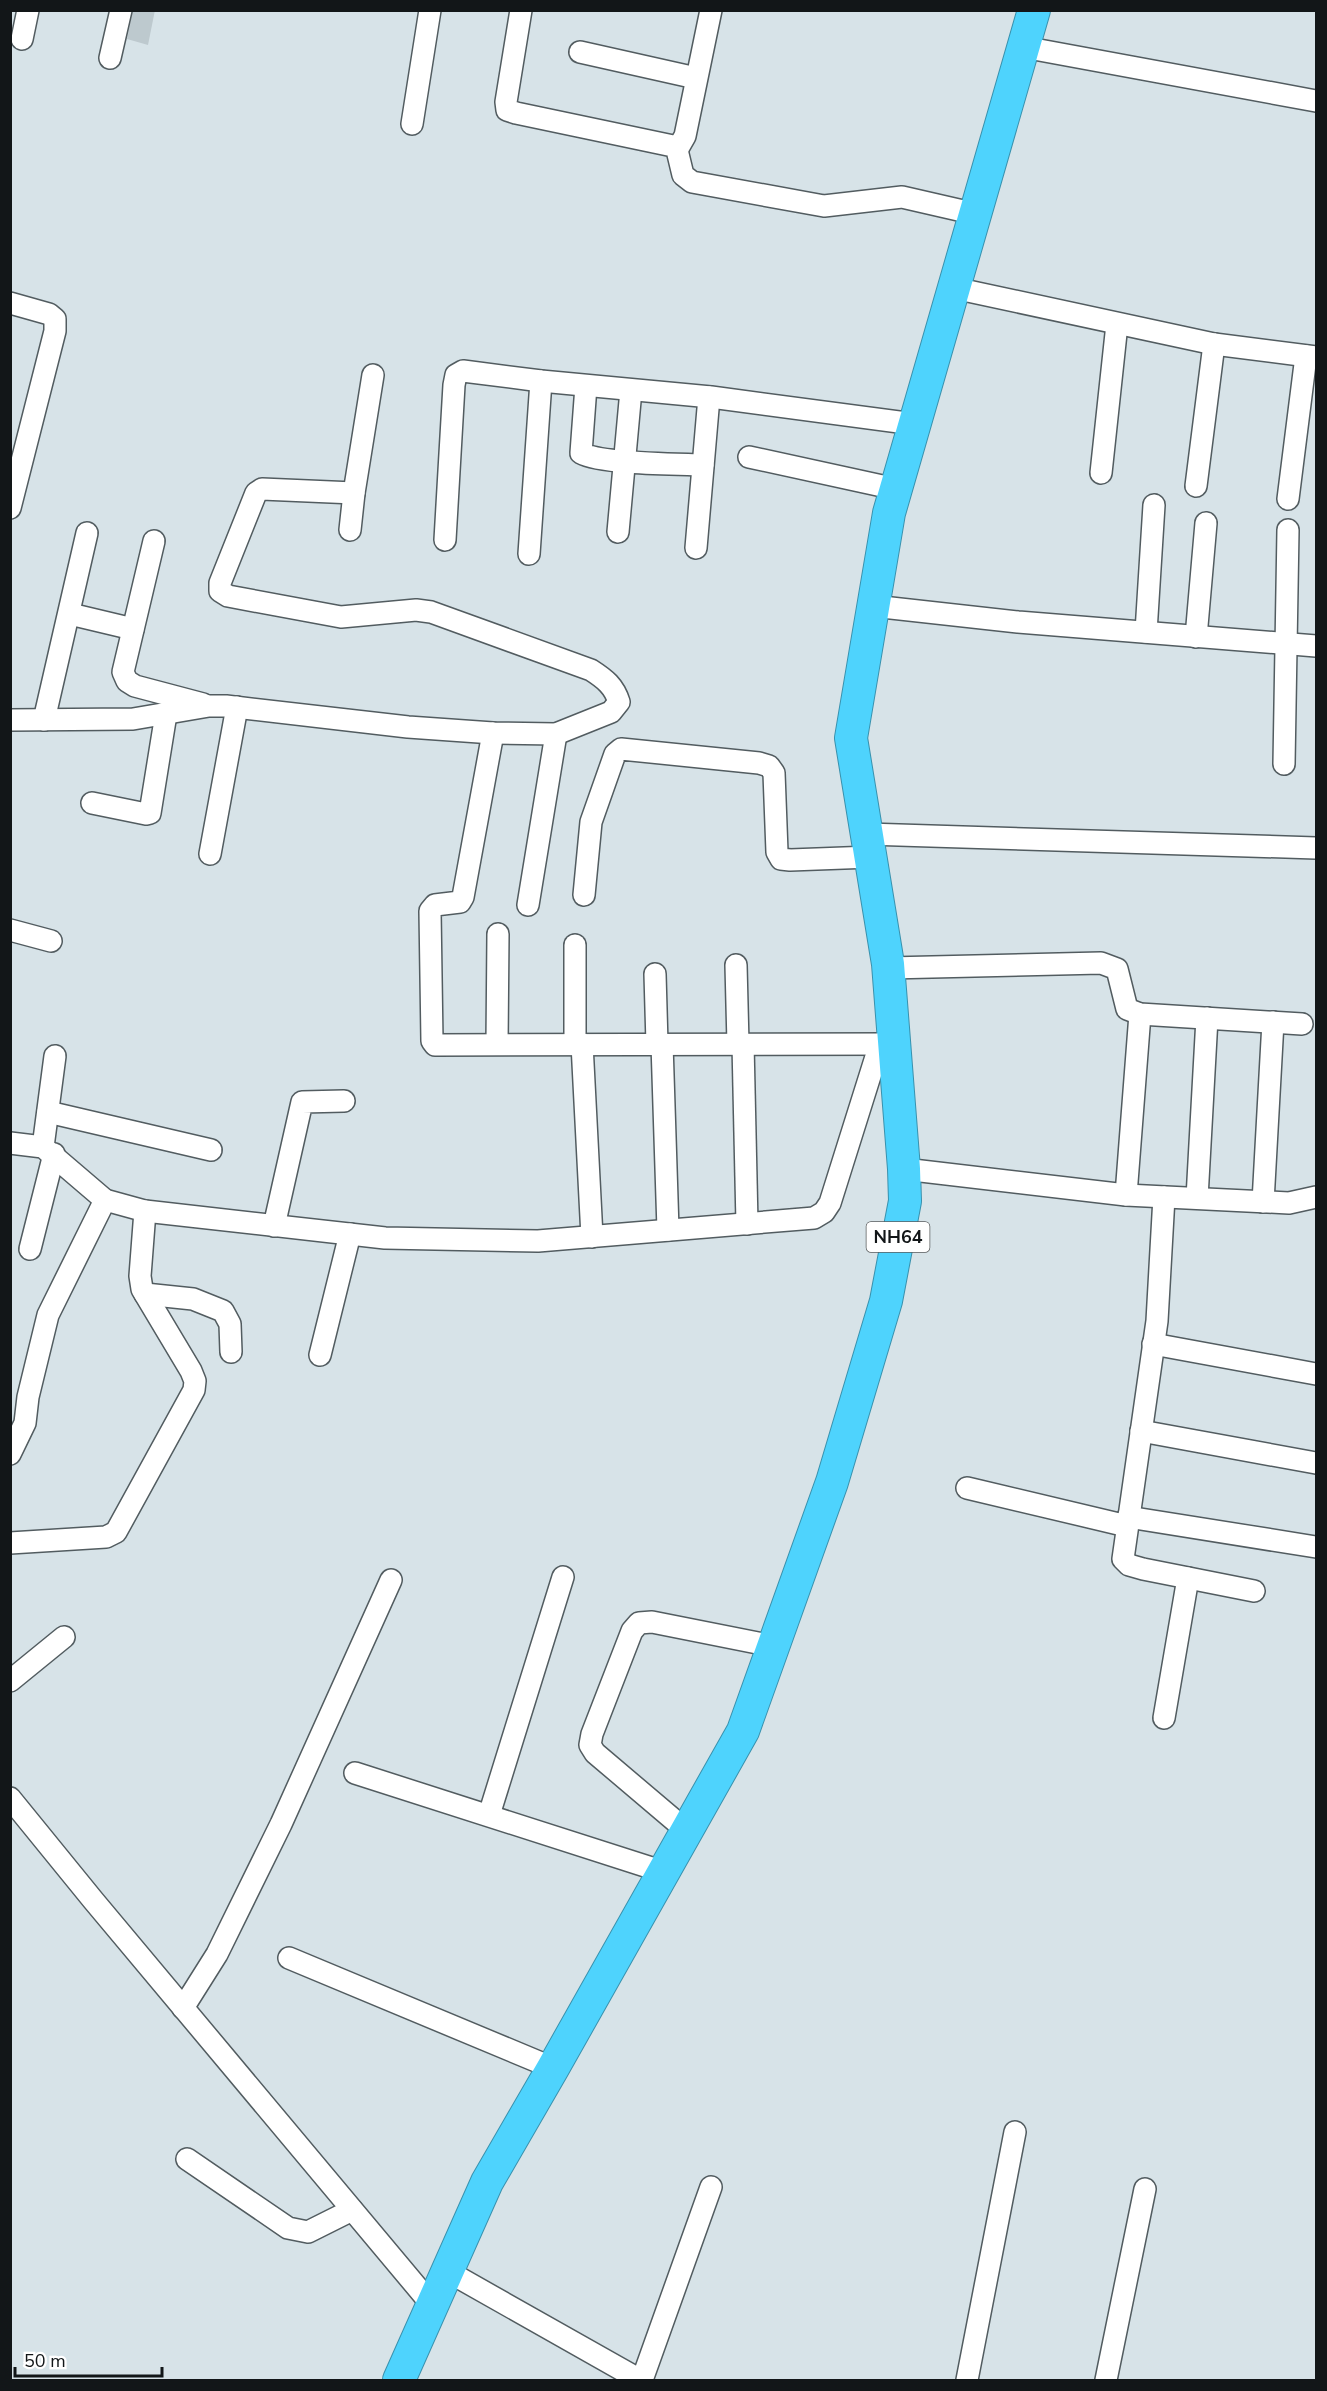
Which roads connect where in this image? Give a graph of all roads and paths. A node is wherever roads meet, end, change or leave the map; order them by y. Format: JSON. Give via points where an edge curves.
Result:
{"nodes":[{"id":1,"x":28,"y":10,"type":"edge"},
{"id":2,"x":121,"y":10,"type":"edge"},
{"id":3,"x":430,"y":10,"type":"edge"},
{"id":4,"x":521,"y":10,"type":"edge"},
{"id":5,"x":711,"y":10,"type":"edge"},
{"id":6,"x":1034,"y":10,"type":"edge"},
{"id":7,"x":22,"y":39,"type":"dead end"},
{"id":8,"x":1023,"y":48,"type":"junction"},
{"id":9,"x":580,"y":52,"type":"dead end"},
{"id":10,"x":110,"y":58,"type":"dead end"},
{"id":11,"x":696,"y":78,"type":"junction"},
{"id":12,"x":1317,"y":101,"type":"edge"},
{"id":13,"x":412,"y":124,"type":"dead end"},
{"id":14,"x":677,"y":150,"type":"junction"},
{"id":15,"x":976,"y":214,"type":"junction"},
{"id":16,"x":954,"y":288,"type":"junction"},
{"id":17,"x":10,"y":303,"type":"edge"},
{"id":18,"x":1117,"y":324,"type":"junction"},
{"id":19,"x":1214,"y":344,"type":"junction"},
{"id":20,"x":1311,"y":356,"type":"edge"},
{"id":21,"x":373,"y":375,"type":"dead end"},
{"id":22,"x":541,"y":381,"type":"junction"},
{"id":23,"x":586,"y":386,"type":"junction"},
{"id":24,"x":631,"y":390,"type":"junction"},
{"id":25,"x":709,"y":397,"type":"junction"},
{"id":26,"x":914,"y":424,"type":"junction"},
{"id":27,"x":749,"y":457,"type":"dead end"},
{"id":28,"x":624,"y":460,"type":"junction"},
{"id":29,"x":703,"y":465,"type":"junction"},
{"id":30,"x":1101,"y":473,"type":"dead end"},
{"id":31,"x":1196,"y":486,"type":"dead end"},
{"id":32,"x":896,"y":489,"type":"junction"},
{"id":33,"x":354,"y":493,"type":"junction"},
{"id":34,"x":1288,"y":499,"type":"dead end"},
{"id":35,"x":11,"y":502,"type":"edge"},
{"id":36,"x":1154,"y":505,"type":"dead end"},
{"id":37,"x":1206,"y":523,"type":"dead end"},
{"id":38,"x":350,"y":530,"type":"dead end"},
{"id":39,"x":1288,"y":530,"type":"dead end"},
{"id":40,"x":618,"y":532,"type":"dead end"},
{"id":41,"x":87,"y":533,"type":"dead end"},
{"id":42,"x":445,"y":540,"type":"dead end"},
{"id":43,"x":154,"y":541,"type":"dead end"},
{"id":44,"x":696,"y":548,"type":"dead end"},
{"id":45,"x":529,"y":554,"type":"dead end"},
{"id":46,"x":873,"y":606,"type":"junction"},
{"id":47,"x":70,"y":614,"type":"junction"},
{"id":48,"x":133,"y":629,"type":"junction"},
{"id":49,"x":1146,"y":632,"type":"junction"},
{"id":50,"x":1196,"y":636,"type":"junction"},
{"id":51,"x":1287,"y":644,"type":"junction"},
{"id":52,"x":1317,"y":646,"type":"edge"},
{"id":53,"x":209,"y":706,"type":"junction"},
{"id":54,"x":237,"y":707,"type":"junction"},
{"id":55,"x":166,"y":714,"type":"junction"},
{"id":56,"x":10,"y":720,"type":"edge"},
{"id":57,"x":44,"y":720,"type":"junction"},
{"id":58,"x":493,"y":733,"type":"junction"},
{"id":59,"x":556,"y":734,"type":"junction"},
{"id":60,"x":1284,"y":764,"type":"dead end"},
{"id":61,"x":92,"y":803,"type":"dead end"},
{"id":62,"x":869,"y":846,"type":"junction"},
{"id":63,"x":1317,"y":848,"type":"edge"},
{"id":64,"x":210,"y":854,"type":"dead end"},
{"id":65,"x":584,"y":895,"type":"dead end"},
{"id":66,"x":528,"y":905,"type":"dead end"},
{"id":67,"x":10,"y":930,"type":"edge"},
{"id":68,"x":498,"y":934,"type":"dead end"},
{"id":69,"x":51,"y":941,"type":"dead end"},
{"id":70,"x":575,"y":945,"type":"dead end"},
{"id":71,"x":736,"y":965,"type":"dead end"},
{"id":72,"x":889,"y":968,"type":"junction"},
{"id":73,"x":655,"y":974,"type":"dead end"},
{"id":74,"x":1140,"y":1014,"type":"junction"},
{"id":75,"x":1207,"y":1018,"type":"junction"},
{"id":76,"x":1273,"y":1022,"type":"junction"},
{"id":77,"x":1302,"y":1024,"type":"dead end"},
{"id":78,"x":497,"y":1044,"type":"junction"},
{"id":79,"x":579,"y":1044,"type":"junction"},
{"id":80,"x":659,"y":1044,"type":"junction"},
{"id":81,"x":741,"y":1044,"type":"junction"},
{"id":82,"x":887,"y":1044,"type":"junction"},
{"id":83,"x":55,"y":1056,"type":"dead end"},
{"id":84,"x":344,"y":1101,"type":"dead end"},
{"id":85,"x":48,"y":1112,"type":"junction"},
{"id":86,"x":10,"y":1143,"type":"edge"},
{"id":87,"x":211,"y":1150,"type":"dead end"},
{"id":88,"x":48,"y":1151,"type":"junction"},
{"id":89,"x":904,"y":1169,"type":"junction"},
{"id":90,"x":1126,"y":1195,"type":"junction"},
{"id":91,"x":1164,"y":1197,"type":"junction"},
{"id":92,"x":1317,"y":1197,"type":"edge"},
{"id":93,"x":1197,"y":1198,"type":"junction"},
{"id":94,"x":105,"y":1200,"type":"junction"},
{"id":95,"x":1263,"y":1202,"type":"junction"},
{"id":96,"x":145,"y":1211,"type":"junction"},
{"id":97,"x":747,"y":1224,"type":"junction"},
{"id":98,"x":274,"y":1226,"type":"junction"},
{"id":99,"x":668,"y":1230,"type":"junction"},
{"id":100,"x":350,"y":1234,"type":"junction"},
{"id":101,"x":591,"y":1237,"type":"junction"},
{"id":102,"x":30,"y":1249,"type":"dead end"},
{"id":103,"x":145,"y":1294,"type":"junction"},
{"id":104,"x":1153,"y":1344,"type":"junction"},
{"id":105,"x":231,"y":1352,"type":"dead end"},
{"id":106,"x":320,"y":1355,"type":"dead end"},
{"id":107,"x":1317,"y":1374,"type":"edge"},
{"id":108,"x":19,"y":1403,"type":"edge"},
{"id":109,"x":1141,"y":1431,"type":"junction"},
{"id":110,"x":10,"y":1454,"type":"edge"},
{"id":111,"x":1317,"y":1463,"type":"edge"},
{"id":112,"x":967,"y":1488,"type":"dead end"},
{"id":113,"x":1127,"y":1521,"type":"junction"},
{"id":114,"x":10,"y":1543,"type":"edge"},
{"id":115,"x":1317,"y":1547,"type":"edge"},
{"id":116,"x":563,"y":1577,"type":"dead end"},
{"id":117,"x":1188,"y":1578,"type":"junction"},
{"id":118,"x":392,"y":1580,"type":"dead end"},
{"id":119,"x":1254,"y":1591,"type":"dead end"},
{"id":120,"x":64,"y":1637,"type":"dead end"},
{"id":121,"x":773,"y":1646,"type":"junction"},
{"id":122,"x":10,"y":1681,"type":"edge"},
{"id":123,"x":1164,"y":1718,"type":"dead end"},
{"id":124,"x":355,"y":1773,"type":"dead end"},
{"id":125,"x":10,"y":1798,"type":"edge"},
{"id":126,"x":489,"y":1815,"type":"junction"},
{"id":127,"x":687,"y":1831,"type":"junction"},
{"id":128,"x":664,"y":1872,"type":"junction"},
{"id":129,"x":289,"y":1958,"type":"dead end"},
{"id":130,"x":183,"y":2008,"type":"junction"},
{"id":131,"x":553,"y":2068,"type":"junction"},
{"id":132,"x":1015,"y":2132,"type":"dead end"},
{"id":133,"x":187,"y":2159,"type":"dead end"},
{"id":134,"x":711,"y":2187,"type":"dead end"},
{"id":135,"x":1145,"y":2189,"type":"dead end"},
{"id":136,"x":352,"y":2210,"type":"junction"},
{"id":137,"x":447,"y":2271,"type":"junction"},
{"id":138,"x":432,"y":2306,"type":"junction"},
{"id":139,"x":399,"y":2380,"type":"edge"},
{"id":140,"x":641,"y":2380,"type":"edge"},
{"id":141,"x":966,"y":2380,"type":"edge"},
{"id":142,"x":1106,"y":2380,"type":"edge"}],
"edges":[{"from":1,"to":7,"type":"street"},
{"from":2,"to":10,"type":"street"},
{"from":3,"to":13,"type":"street"},
{"from":4,"to":14,"type":"street","via":[[507,110],[666,143]]},
{"from":5,"to":11,"type":"street"},
{"from":6,"to":8,"type":"highway","number":"NH64"},
{"from":8,"to":12,"type":"street"},
{"from":8,"to":15,"type":"highway","number":"NH64"},
{"from":9,"to":11,"type":"street"},
{"from":11,"to":14,"type":"street","via":[[685,136]]},
{"from":14,"to":15,"type":"street","via":[[682,175],[692,182],[824,206],[902,197]]},
{"from":15,"to":16,"type":"highway","number":"NH64"},
{"from":16,"to":18,"type":"street"},
{"from":16,"to":26,"type":"highway","number":"NH64"},
{"from":17,"to":35,"type":"street","via":[[55,319]]},
{"from":18,"to":19,"type":"street"},
{"from":18,"to":30,"type":"street"},
{"from":19,"to":20,"type":"street"},
{"from":19,"to":31,"type":"street"},
{"from":20,"to":34,"type":"street"},
{"from":21,"to":33,"type":"street"},
{"from":22,"to":23,"type":"street"},
{"from":22,"to":42,"type":"street","via":[[463,370],[456,375]]},
{"from":22,"to":45,"type":"street"},
{"from":23,"to":24,"type":"street"},
{"from":23,"to":28,"type":"street","via":[[581,453]]},
{"from":24,"to":25,"type":"street"},
{"from":24,"to":28,"type":"street"},
{"from":25,"to":26,"type":"street"},
{"from":25,"to":29,"type":"street"},
{"from":26,"to":32,"type":"highway","number":"NH64"},
{"from":27,"to":32,"type":"street"},
{"from":28,"to":29,"type":"street"},
{"from":28,"to":40,"type":"street"},
{"from":29,"to":44,"type":"street"},
{"from":32,"to":46,"type":"highway","number":"NH64"},
{"from":33,"to":38,"type":"street"},
{"from":33,"to":59,"type":"street","via":[[262,489],[256,493],[220,591],[228,596],[341,617],[431,612],[604,678],[620,702],[611,712]]},
{"from":36,"to":49,"type":"street"},
{"from":37,"to":50,"type":"street"},
{"from":39,"to":51,"type":"street"},
{"from":41,"to":47,"type":"street"},
{"from":43,"to":48,"type":"street"},
{"from":46,"to":49,"type":"street"},
{"from":46,"to":62,"type":"highway","number":"NH64","via":[[851,738]]},
{"from":47,"to":48,"type":"street"},
{"from":47,"to":57,"type":"street"},
{"from":48,"to":53,"type":"street","via":[[123,672],[127,681]]},
{"from":49,"to":50,"type":"street"},
{"from":50,"to":51,"type":"street"},
{"from":51,"to":52,"type":"street"},
{"from":51,"to":60,"type":"street"},
{"from":53,"to":54,"type":"street"},
{"from":53,"to":55,"type":"street"},
{"from":54,"to":58,"type":"street"},
{"from":54,"to":64,"type":"street"},
{"from":55,"to":57,"type":"street","via":[[133,719]]},
{"from":55,"to":61,"type":"street","via":[[150,813]]},
{"from":56,"to":57,"type":"street"},
{"from":58,"to":59,"type":"street"},
{"from":58,"to":78,"type":"street","via":[[463,897],[460,902],[435,905],[430,911],[432,1041],[435,1045]]},
{"from":59,"to":66,"type":"street"},
{"from":62,"to":63,"type":"street"},
{"from":62,"to":65,"type":"street","via":[[781,859],[777,852],[774,773],[769,766],[621,749],[615,754],[593,812]]},
{"from":62,"to":72,"type":"highway","number":"NH64"},
{"from":67,"to":69,"type":"street"},
{"from":68,"to":78,"type":"street"},
{"from":70,"to":79,"type":"street"},
{"from":71,"to":81,"type":"street"},
{"from":72,"to":74,"type":"street","via":[[1101,963],[1117,969],[1127,1009]]},
{"from":72,"to":82,"type":"highway","number":"NH64"},
{"from":73,"to":80,"type":"street"},
{"from":74,"to":75,"type":"street"},
{"from":74,"to":90,"type":"street"},
{"from":75,"to":76,"type":"street"},
{"from":75,"to":93,"type":"street"},
{"from":76,"to":77,"type":"street"},
{"from":76,"to":95,"type":"street"},
{"from":78,"to":79,"type":"street"},
{"from":79,"to":80,"type":"street"},
{"from":79,"to":101,"type":"street"},
{"from":80,"to":81,"type":"street"},
{"from":80,"to":99,"type":"street"},
{"from":81,"to":82,"type":"street"},
{"from":81,"to":97,"type":"street"},
{"from":82,"to":89,"type":"highway","number":"NH64"},
{"from":82,"to":97,"type":"street","via":[[824,1212],[814,1218]]},
{"from":83,"to":85,"type":"street"},
{"from":84,"to":98,"type":"street","via":[[302,1102]]},
{"from":85,"to":87,"type":"street"},
{"from":85,"to":88,"type":"street"},
{"from":86,"to":88,"type":"street"},
{"from":88,"to":94,"type":"street"},
{"from":88,"to":102,"type":"street"},
{"from":89,"to":90,"type":"street"},
{"from":89,"to":121,"type":"highway","number":"NH64","via":[[905,1202],[886,1301],[832,1482]]},
{"from":90,"to":91,"type":"street"},
{"from":91,"to":93,"type":"street"},
{"from":91,"to":104,"type":"street"},
{"from":92,"to":95,"type":"street","via":[[1289,1203]]},
{"from":93,"to":95,"type":"street"},
{"from":94,"to":96,"type":"street"},
{"from":94,"to":108,"type":"street","via":[[45,1326],[28,1397]]},
{"from":96,"to":98,"type":"street"},
{"from":96,"to":103,"type":"street","via":[[140,1276]]},
{"from":97,"to":99,"type":"street"},
{"from":98,"to":100,"type":"street"},
{"from":99,"to":101,"type":"street"},
{"from":100,"to":101,"type":"street","via":[[519,1242]]},
{"from":100,"to":106,"type":"street"},
{"from":103,"to":105,"type":"street","via":[[193,1299],[223,1311],[230,1324]]},
{"from":103,"to":114,"type":"street","via":[[195,1381],[194,1390],[122,1525],[106,1537]]},
{"from":104,"to":107,"type":"street"},
{"from":104,"to":109,"type":"street"},
{"from":108,"to":110,"type":"street","via":[[25,1423]]},
{"from":109,"to":111,"type":"street"},
{"from":109,"to":113,"type":"street"},
{"from":112,"to":113,"type":"street"},
{"from":113,"to":115,"type":"street"},
{"from":113,"to":117,"type":"street","via":[[1123,1559],[1129,1565]]},
{"from":116,"to":126,"type":"street"},
{"from":117,"to":119,"type":"street"},
{"from":117,"to":123,"type":"street"},
{"from":118,"to":130,"type":"street","via":[[281,1824],[212,1965]]},
{"from":120,"to":122,"type":"street"},
{"from":121,"to":127,"type":"highway","number":"NH64","via":[[743,1731]]},
{"from":121,"to":127,"type":"street","via":[[652,1622],[639,1623],[632,1631],[590,1745]]},
{"from":124,"to":126,"type":"street"},
{"from":125,"to":130,"type":"street"},
{"from":126,"to":128,"type":"street"},
{"from":127,"to":128,"type":"highway","number":"NH64"},
{"from":128,"to":131,"type":"highway","number":"NH64"},
{"from":129,"to":131,"type":"street"},
{"from":130,"to":136,"type":"street"},
{"from":131,"to":137,"type":"highway","number":"NH64","via":[[487,2182]]},
{"from":132,"to":141,"type":"street"},
{"from":133,"to":136,"type":"street","via":[[288,2228],[308,2232]]},
{"from":134,"to":140,"type":"street"},
{"from":135,"to":142,"type":"street"},
{"from":136,"to":138,"type":"street"},
{"from":137,"to":138,"type":"highway","number":"NH64"},
{"from":137,"to":140,"type":"street"},
{"from":138,"to":139,"type":"highway","number":"NH64"}]}
